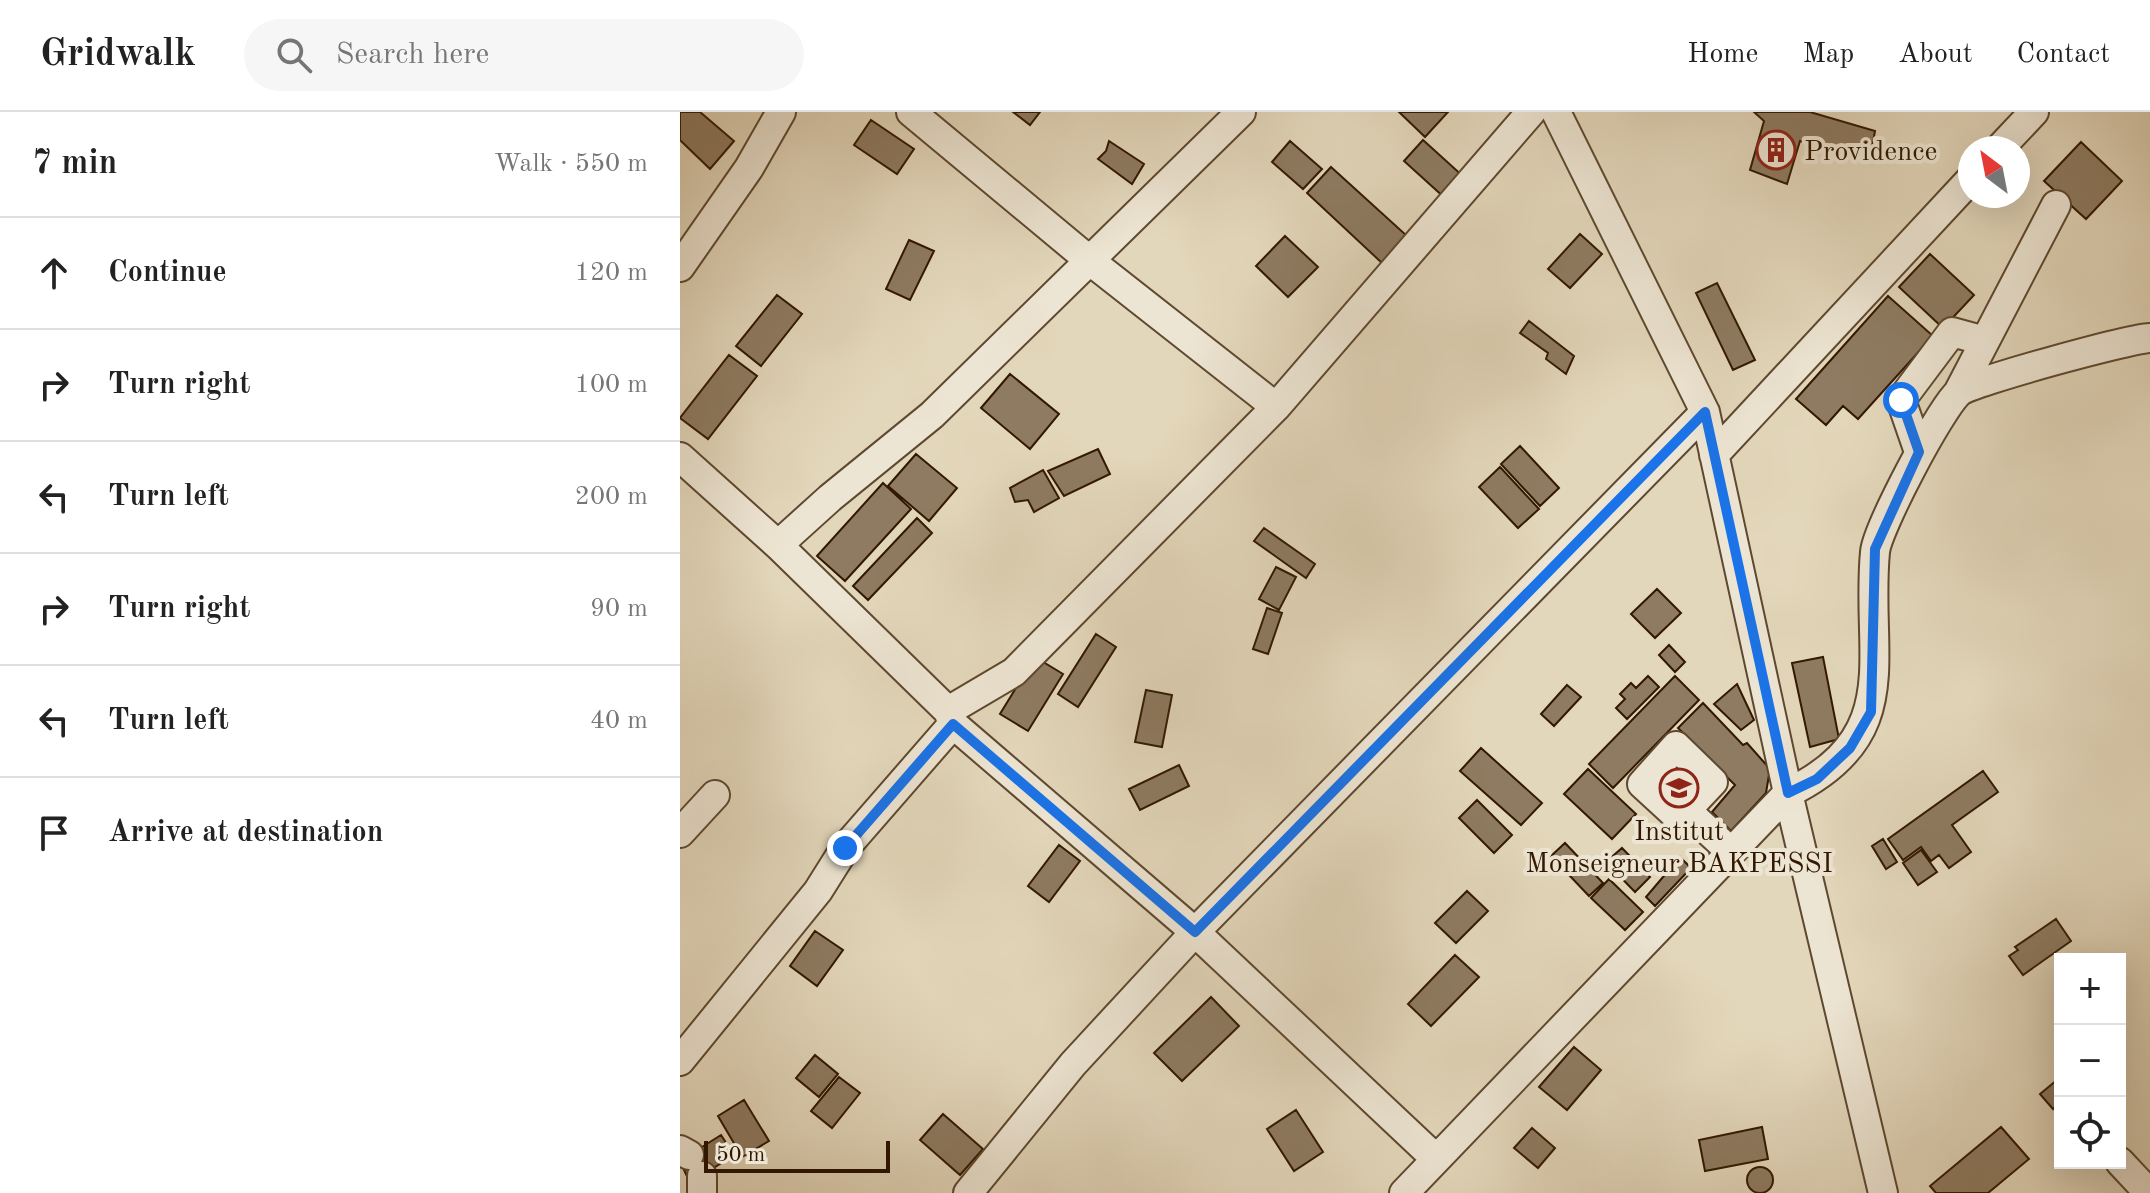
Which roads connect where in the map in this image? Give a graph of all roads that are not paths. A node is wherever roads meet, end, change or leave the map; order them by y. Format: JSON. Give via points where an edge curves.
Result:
{"nodes":[{"id":1,"x":781,"y":112,"type":"edge"},
{"id":2,"x":911,"y":112,"type":"edge"},
{"id":3,"x":1241,"y":112,"type":"edge"},
{"id":4,"x":1531,"y":112,"type":"edge"},
{"id":5,"x":1556,"y":112,"type":"edge"},
{"id":6,"x":2034,"y":112,"type":"edge"},
{"id":7,"x":2011,"y":136,"type":"edge"},
{"id":8,"x":1958,"y":193,"type":"edge"},
{"id":9,"x":2056,"y":205,"type":"dead end"},
{"id":10,"x":1089,"y":260,"type":"junction"},
{"id":11,"x":680,"y":267,"type":"edge"},
{"id":12,"x":2150,"y":338,"type":"edge"},
{"id":13,"x":1985,"y":341,"type":"junction"},
{"id":14,"x":1959,"y":391,"type":"junction"},
{"id":15,"x":1276,"y":407,"type":"junction"},
{"id":16,"x":1705,"y":412,"type":"junction"},
{"id":17,"x":1919,"y":452,"type":"junction"},
{"id":18,"x":1714,"y":455,"type":"junction"},
{"id":19,"x":680,"y":457,"type":"edge"},
{"id":20,"x":778,"y":545,"type":"junction"},
{"id":21,"x":951,"y":718,"type":"junction"},
{"id":22,"x":1788,"y":793,"type":"junction"},
{"id":23,"x":715,"y":795,"type":"dead end"},
{"id":24,"x":1686,"y":810,"type":"dead end"},
{"id":25,"x":680,"y":833,"type":"edge"},
{"id":26,"x":1731,"y":852,"type":"junction"},
{"id":27,"x":1195,"y":932,"type":"junction"},
{"id":28,"x":680,"y":1061,"type":"edge"},
{"id":29,"x":1435,"y":1158,"type":"junction"},
{"id":30,"x":2126,"y":1168,"type":"edge"},
{"id":31,"x":968,"y":1193,"type":"edge"},
{"id":32,"x":1404,"y":1193,"type":"edge"},
{"id":33,"x":1883,"y":1193,"type":"edge"},
{"id":34,"x":2149,"y":1193,"type":"edge"}],
"edges":[{"from":1,"to":11,"type":"street"},
{"from":2,"to":10,"type":"street"},
{"from":3,"to":10,"type":"street"},
{"from":4,"to":15,"type":"street"},
{"from":5,"to":16,"type":"street"},
{"from":6,"to":7,"type":"street"},
{"from":8,"to":18,"type":"street"},
{"from":9,"to":13,"type":"street"},
{"from":10,"to":15,"type":"street"},
{"from":10,"to":20,"type":"street","via":[[932,415]]},
{"from":12,"to":14,"type":"street"},
{"from":13,"to":14,"type":"street"},
{"from":13,"to":17,"type":"street","via":[[1952,332],[1901,400]]},
{"from":14,"to":17,"type":"street"},
{"from":15,"to":21,"type":"street","via":[[1014,672]]},
{"from":16,"to":18,"type":"street"},
{"from":16,"to":27,"type":"street"},
{"from":17,"to":22,"type":"street","via":[[1875,549],[1871,712],[1850,748],[1817,779]]},
{"from":18,"to":22,"type":"street"},
{"from":19,"to":20,"type":"street"},
{"from":20,"to":21,"type":"street"},
{"from":21,"to":27,"type":"street"},
{"from":21,"to":28,"type":"street"},
{"from":22,"to":26,"type":"street"},
{"from":22,"to":33,"type":"street"},
{"from":23,"to":25,"type":"street"},
{"from":24,"to":26,"type":"street"},
{"from":26,"to":29,"type":"street"},
{"from":27,"to":29,"type":"street"},
{"from":27,"to":31,"type":"street","via":[[1073,1064]]},
{"from":29,"to":32,"type":"street"},
{"from":30,"to":34,"type":"street"}]}
